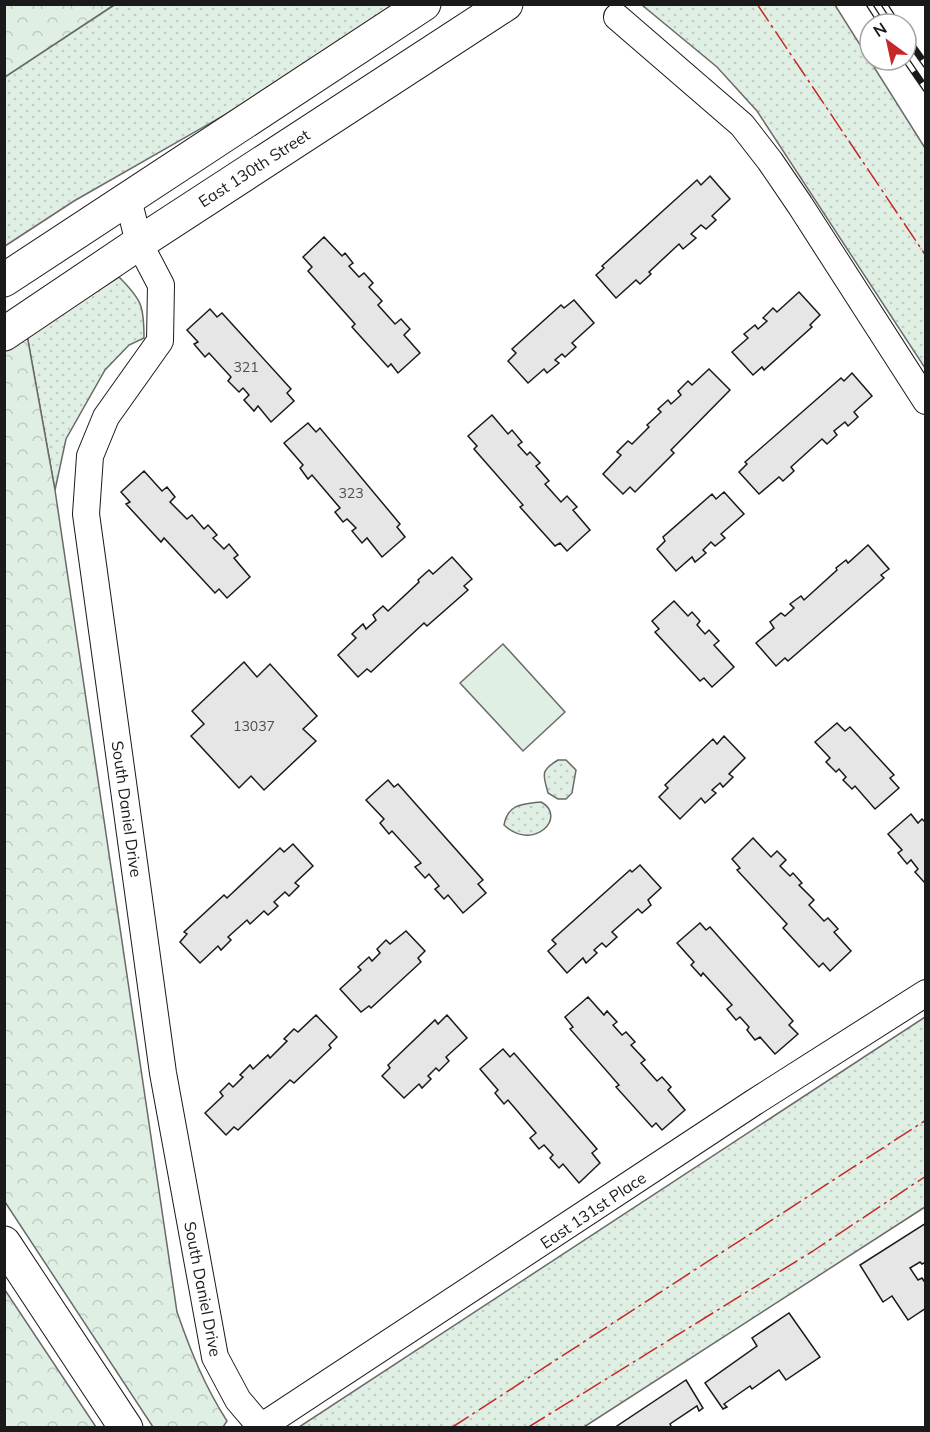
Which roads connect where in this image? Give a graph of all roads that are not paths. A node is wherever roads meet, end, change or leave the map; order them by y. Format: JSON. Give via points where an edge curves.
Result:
{"nodes":[{"id":1,"x":424,"y":4,"type":"edge"},
{"id":2,"x":506,"y":4,"type":"edge"},
{"id":3,"x":617,"y":17,"type":"dead end"},
{"id":4,"x":128,"y":199,"type":"junction"},
{"id":5,"x":139,"y":243,"type":"junction"},
{"id":6,"x":4,"y":280,"type":"edge"},
{"id":7,"x":4,"y":334,"type":"edge"},
{"id":8,"x":926,"y":401,"type":"edge"},
{"id":9,"x":926,"y":993,"type":"edge"},
{"id":10,"x":4,"y":1243,"type":"edge"},
{"id":11,"x":126,"y":1428,"type":"edge"},
{"id":12,"x":261,"y":1428,"type":"edge"}],
"edges":[{"from":1,"to":4,"type":"main road"},
{"from":2,"to":5,"type":"main road","name":"East 130th Street"},
{"from":3,"to":8,"type":"street","via":[[742,125],[788,188]]},
{"from":4,"to":5,"type":"street","name":"South Daniel Drive"},
{"from":4,"to":6,"type":"main road"},
{"from":5,"to":7,"type":"main road","name":"East 130th Street"},
{"from":5,"to":12,"type":"street","name":"South Daniel Drive","via":[[161,285],[160,341],[106,417],[90,456],[86,514],[164,1073],[215,1357],[238,1400]]},
{"from":9,"to":12,"type":"street","name":"East 131st Place"},
{"from":10,"to":11,"type":"main road"}]}
